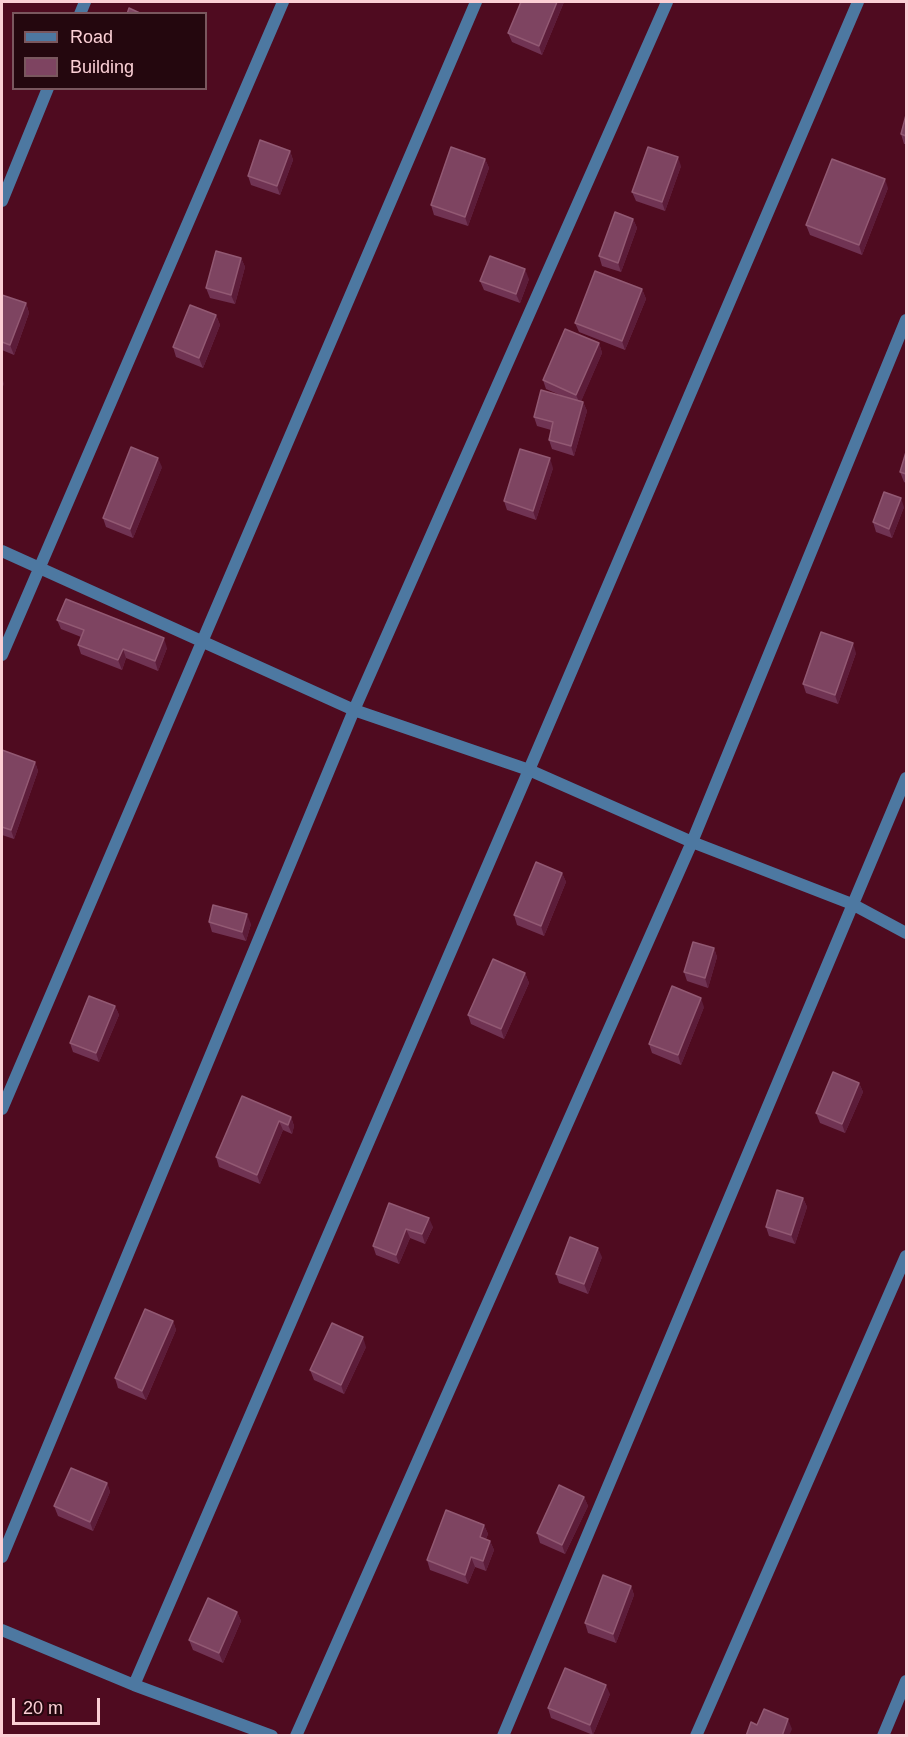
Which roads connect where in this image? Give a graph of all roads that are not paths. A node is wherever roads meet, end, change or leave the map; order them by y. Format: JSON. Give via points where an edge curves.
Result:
{"nodes":[{"id":1,"x":283,"y":2,"type":"edge"},
{"id":2,"x":476,"y":2,"type":"edge"},
{"id":3,"x":667,"y":2,"type":"edge"},
{"id":4,"x":858,"y":2,"type":"edge"},
{"id":5,"x":47,"y":90,"type":"edge"},
{"id":6,"x":2,"y":201,"type":"edge"},
{"id":7,"x":906,"y":320,"type":"edge"},
{"id":8,"x":2,"y":551,"type":"edge"},
{"id":9,"x":38,"y":569,"type":"junction"},
{"id":10,"x":202,"y":640,"type":"junction"},
{"id":11,"x":2,"y":655,"type":"edge"},
{"id":12,"x":354,"y":710,"type":"junction"},
{"id":13,"x":529,"y":770,"type":"junction"},
{"id":14,"x":906,"y":778,"type":"edge"},
{"id":15,"x":692,"y":842,"type":"junction"},
{"id":16,"x":852,"y":904,"type":"junction"},
{"id":17,"x":906,"y":933,"type":"edge"},
{"id":18,"x":2,"y":1109,"type":"edge"},
{"id":19,"x":906,"y":1256,"type":"edge"},
{"id":20,"x":2,"y":1557,"type":"edge"},
{"id":21,"x":2,"y":1630,"type":"edge"},
{"id":22,"x":906,"y":1681,"type":"edge"},
{"id":23,"x":134,"y":1685,"type":"junction"},
{"id":24,"x":272,"y":1736,"type":"edge"},
{"id":25,"x":296,"y":1736,"type":"edge"},
{"id":26,"x":503,"y":1736,"type":"edge"},
{"id":27,"x":696,"y":1736,"type":"edge"},
{"id":28,"x":884,"y":1736,"type":"edge"}],
"edges":[{"from":1,"to":9,"type":"street"},
{"from":2,"to":10,"type":"street"},
{"from":3,"to":12,"type":"street"},
{"from":4,"to":13,"type":"street"},
{"from":5,"to":6,"type":"street"},
{"from":7,"to":15,"type":"street"},
{"from":8,"to":9,"type":"street"},
{"from":9,"to":10,"type":"street"},
{"from":9,"to":11,"type":"street"},
{"from":10,"to":12,"type":"street"},
{"from":10,"to":18,"type":"street"},
{"from":12,"to":13,"type":"street"},
{"from":12,"to":20,"type":"street"},
{"from":13,"to":15,"type":"street"},
{"from":13,"to":23,"type":"street"},
{"from":14,"to":16,"type":"street"},
{"from":15,"to":16,"type":"street"},
{"from":15,"to":25,"type":"street"},
{"from":16,"to":17,"type":"street"},
{"from":16,"to":26,"type":"street"},
{"from":19,"to":27,"type":"street"},
{"from":21,"to":23,"type":"street"},
{"from":22,"to":28,"type":"street"},
{"from":23,"to":24,"type":"street"}]}
